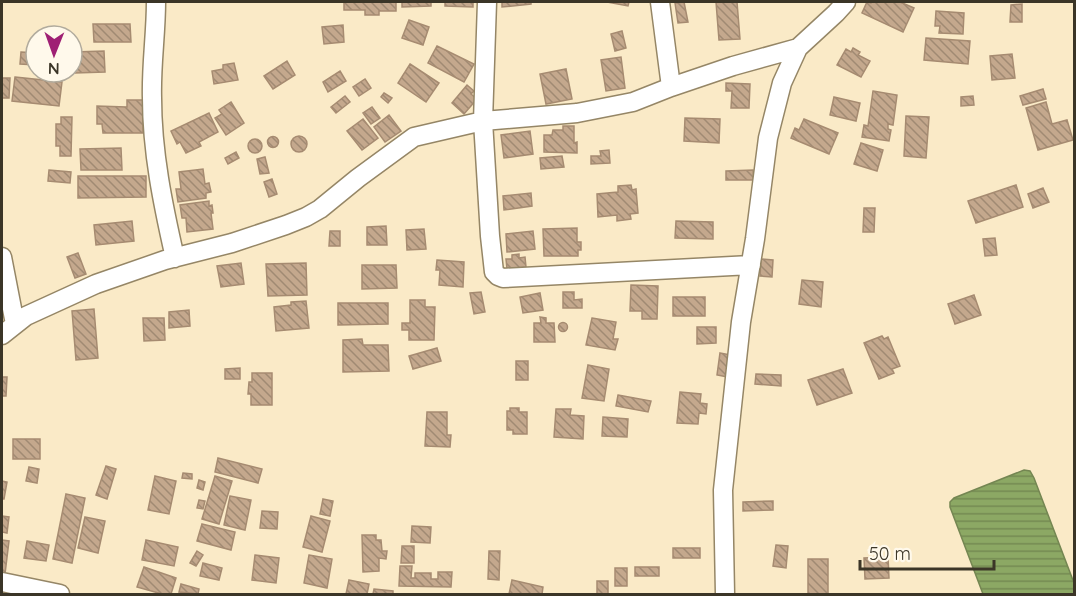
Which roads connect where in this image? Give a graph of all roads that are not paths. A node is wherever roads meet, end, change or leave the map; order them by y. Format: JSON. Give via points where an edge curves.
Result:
{"nodes":[{"id":1,"x":156,"y":2,"type":"edge"},
{"id":2,"x":487,"y":2,"type":"edge"},
{"id":3,"x":660,"y":2,"type":"edge"},
{"id":4,"x":846,"y":2,"type":"edge"},
{"id":5,"x":798,"y":48,"type":"junction"},
{"id":6,"x":671,"y":87,"type":"junction"},
{"id":7,"x":483,"y":121,"type":"junction"},
{"id":8,"x":2,"y":257,"type":"edge"},
{"id":9,"x":175,"y":258,"type":"junction"},
{"id":10,"x":751,"y":265,"type":"junction"},
{"id":11,"x":8,"y":330,"type":"edge"},
{"id":12,"x":2,"y":582,"type":"edge"},
{"id":13,"x":60,"y":594,"type":"edge"},
{"id":14,"x":725,"y":594,"type":"edge"}],
"edges":[{"from":1,"to":9,"type":"street","via":[[153,131],[160,190]]},
{"from":2,"to":7,"type":"street"},
{"from":3,"to":6,"type":"street"},
{"from":4,"to":5,"type":"street"},
{"from":5,"to":6,"type":"street"},
{"from":5,"to":10,"type":"street","via":[[783,83],[768,138]]},
{"from":6,"to":7,"type":"street","via":[[633,102],[577,113]]},
{"from":7,"to":9,"type":"street","via":[[414,137],[306,217]]},
{"from":7,"to":10,"type":"street","via":[[490,236],[494,272],[498,276]]},
{"from":8,"to":11,"type":"street"},
{"from":9,"to":11,"type":"street","via":[[96,284],[26,316]]},
{"from":10,"to":14,"type":"street","via":[[741,321],[723,490]]},
{"from":12,"to":13,"type":"street"}]}
